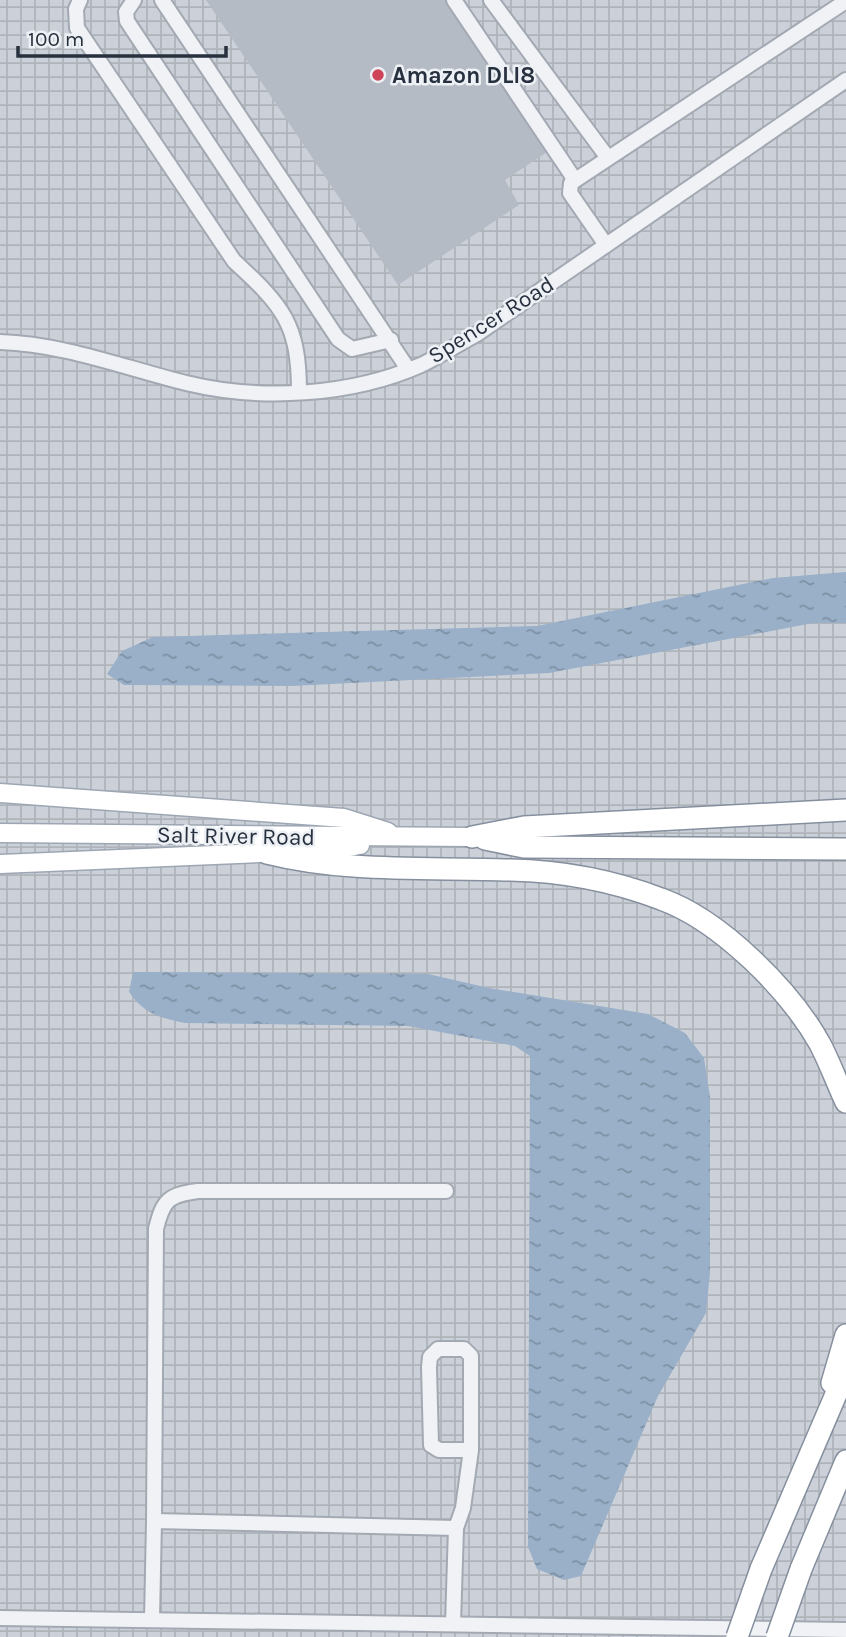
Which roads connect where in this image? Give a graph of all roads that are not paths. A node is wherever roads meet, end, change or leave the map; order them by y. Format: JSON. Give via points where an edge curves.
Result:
{"nodes":[{"id":1,"x":80,"y":0,"type":"edge"},
{"id":2,"x":134,"y":0,"type":"edge"},
{"id":3,"x":162,"y":0,"type":"edge"},
{"id":4,"x":454,"y":0,"type":"edge"},
{"id":5,"x":491,"y":0,"type":"edge"},
{"id":6,"x":846,"y":1,"type":"edge"},
{"id":7,"x":846,"y":80,"type":"edge"},
{"id":8,"x":608,"y":158,"type":"junction"},
{"id":9,"x":575,"y":180,"type":"junction"},
{"id":10,"x":606,"y":245,"type":"junction"},
{"id":11,"x":391,"y":340,"type":"junction"},
{"id":12,"x":0,"y":342,"type":"edge"},
{"id":13,"x":408,"y":369,"type":"junction"},
{"id":14,"x":299,"y":392,"type":"junction"},
{"id":15,"x":0,"y":793,"type":"edge"},
{"id":16,"x":846,"y":810,"type":"edge"},
{"id":17,"x":0,"y":833,"type":"edge"},
{"id":18,"x":405,"y":837,"type":"junction"},
{"id":19,"x":472,"y":837,"type":"junction"},
{"id":20,"x":846,"y":849,"type":"edge"},
{"id":21,"x":267,"y":853,"type":"junction"},
{"id":22,"x":0,"y":864,"type":"edge"},
{"id":23,"x":846,"y":1102,"type":"edge"},
{"id":24,"x":446,"y":1191,"type":"dead end"},
{"id":25,"x":846,"y":1335,"type":"edge"},
{"id":26,"x":846,"y":1371,"type":"edge"},
{"id":27,"x":819,"y":1429,"type":"junction"},
{"id":28,"x":471,"y":1450,"type":"junction"},
{"id":29,"x":846,"y":1461,"type":"edge"},
{"id":30,"x":154,"y":1521,"type":"junction"},
{"id":31,"x":456,"y":1528,"type":"junction"},
{"id":32,"x":0,"y":1618,"type":"edge"},
{"id":33,"x":152,"y":1620,"type":"junction"},
{"id":34,"x":453,"y":1624,"type":"junction"},
{"id":35,"x":846,"y":1630,"type":"edge"},
{"id":36,"x":737,"y":1637,"type":"edge"},
{"id":37,"x":777,"y":1637,"type":"edge"}],
"edges":[{"from":1,"to":14,"type":"street","via":[[77,28],[234,261],[264,289],[290,324],[297,345]]},
{"from":2,"to":11,"type":"street","via":[[126,12],[127,21],[338,339],[352,349]]},
{"from":3,"to":11,"type":"street"},
{"from":4,"to":9,"type":"street"},
{"from":5,"to":8,"type":"street"},
{"from":6,"to":8,"type":"street"},
{"from":7,"to":10,"type":"street","name":"Spencer Road"},
{"from":8,"to":9,"type":"street"},
{"from":9,"to":10,"type":"street","via":[[570,193]]},
{"from":10,"to":13,"type":"street","name":"Spencer Road","via":[[477,334]]},
{"from":11,"to":13,"type":"street"},
{"from":12,"to":14,"type":"street","name":"Spencer Road","via":[[31,343],[216,388]]},
{"from":13,"to":14,"type":"street","name":"Spencer Road","via":[[363,383]]},
{"from":15,"to":18,"type":"main road","via":[[344,818]]},
{"from":16,"to":19,"type":"highway","via":[[524,827]]},
{"from":17,"to":18,"type":"main road","name":"Salt River Road"},
{"from":18,"to":19,"type":"main road","name":"Salt River Road"},
{"from":18,"to":21,"type":"main road","via":[[332,850]]},
{"from":19,"to":20,"type":"highway","via":[[524,847]]},
{"from":21,"to":22,"type":"main road"},
{"from":21,"to":23,"type":"highway","via":[[310,864],[374,869],[569,874],[663,899],[719,932],[775,982],[819,1043]]},
{"from":24,"to":30,"type":"street","via":[[198,1191],[177,1194],[165,1202],[156,1229]]},
{"from":25,"to":27,"type":"highway"},
{"from":26,"to":27,"type":"highway"},
{"from":27,"to":36,"type":"highway","bridge":true},
{"from":28,"to":28,"type":"street","via":[[471,1356],[464,1349],[439,1349],[430,1357],[429,1367],[431,1445],[439,1450]]},
{"from":28,"to":31,"type":"street"},
{"from":29,"to":37,"type":"highway","bridge":true},
{"from":30,"to":31,"type":"street"},
{"from":30,"to":33,"type":"street"},
{"from":31,"to":34,"type":"street"},
{"from":32,"to":33,"type":"street"},
{"from":33,"to":34,"type":"street"},
{"from":34,"to":35,"type":"street"}]}
